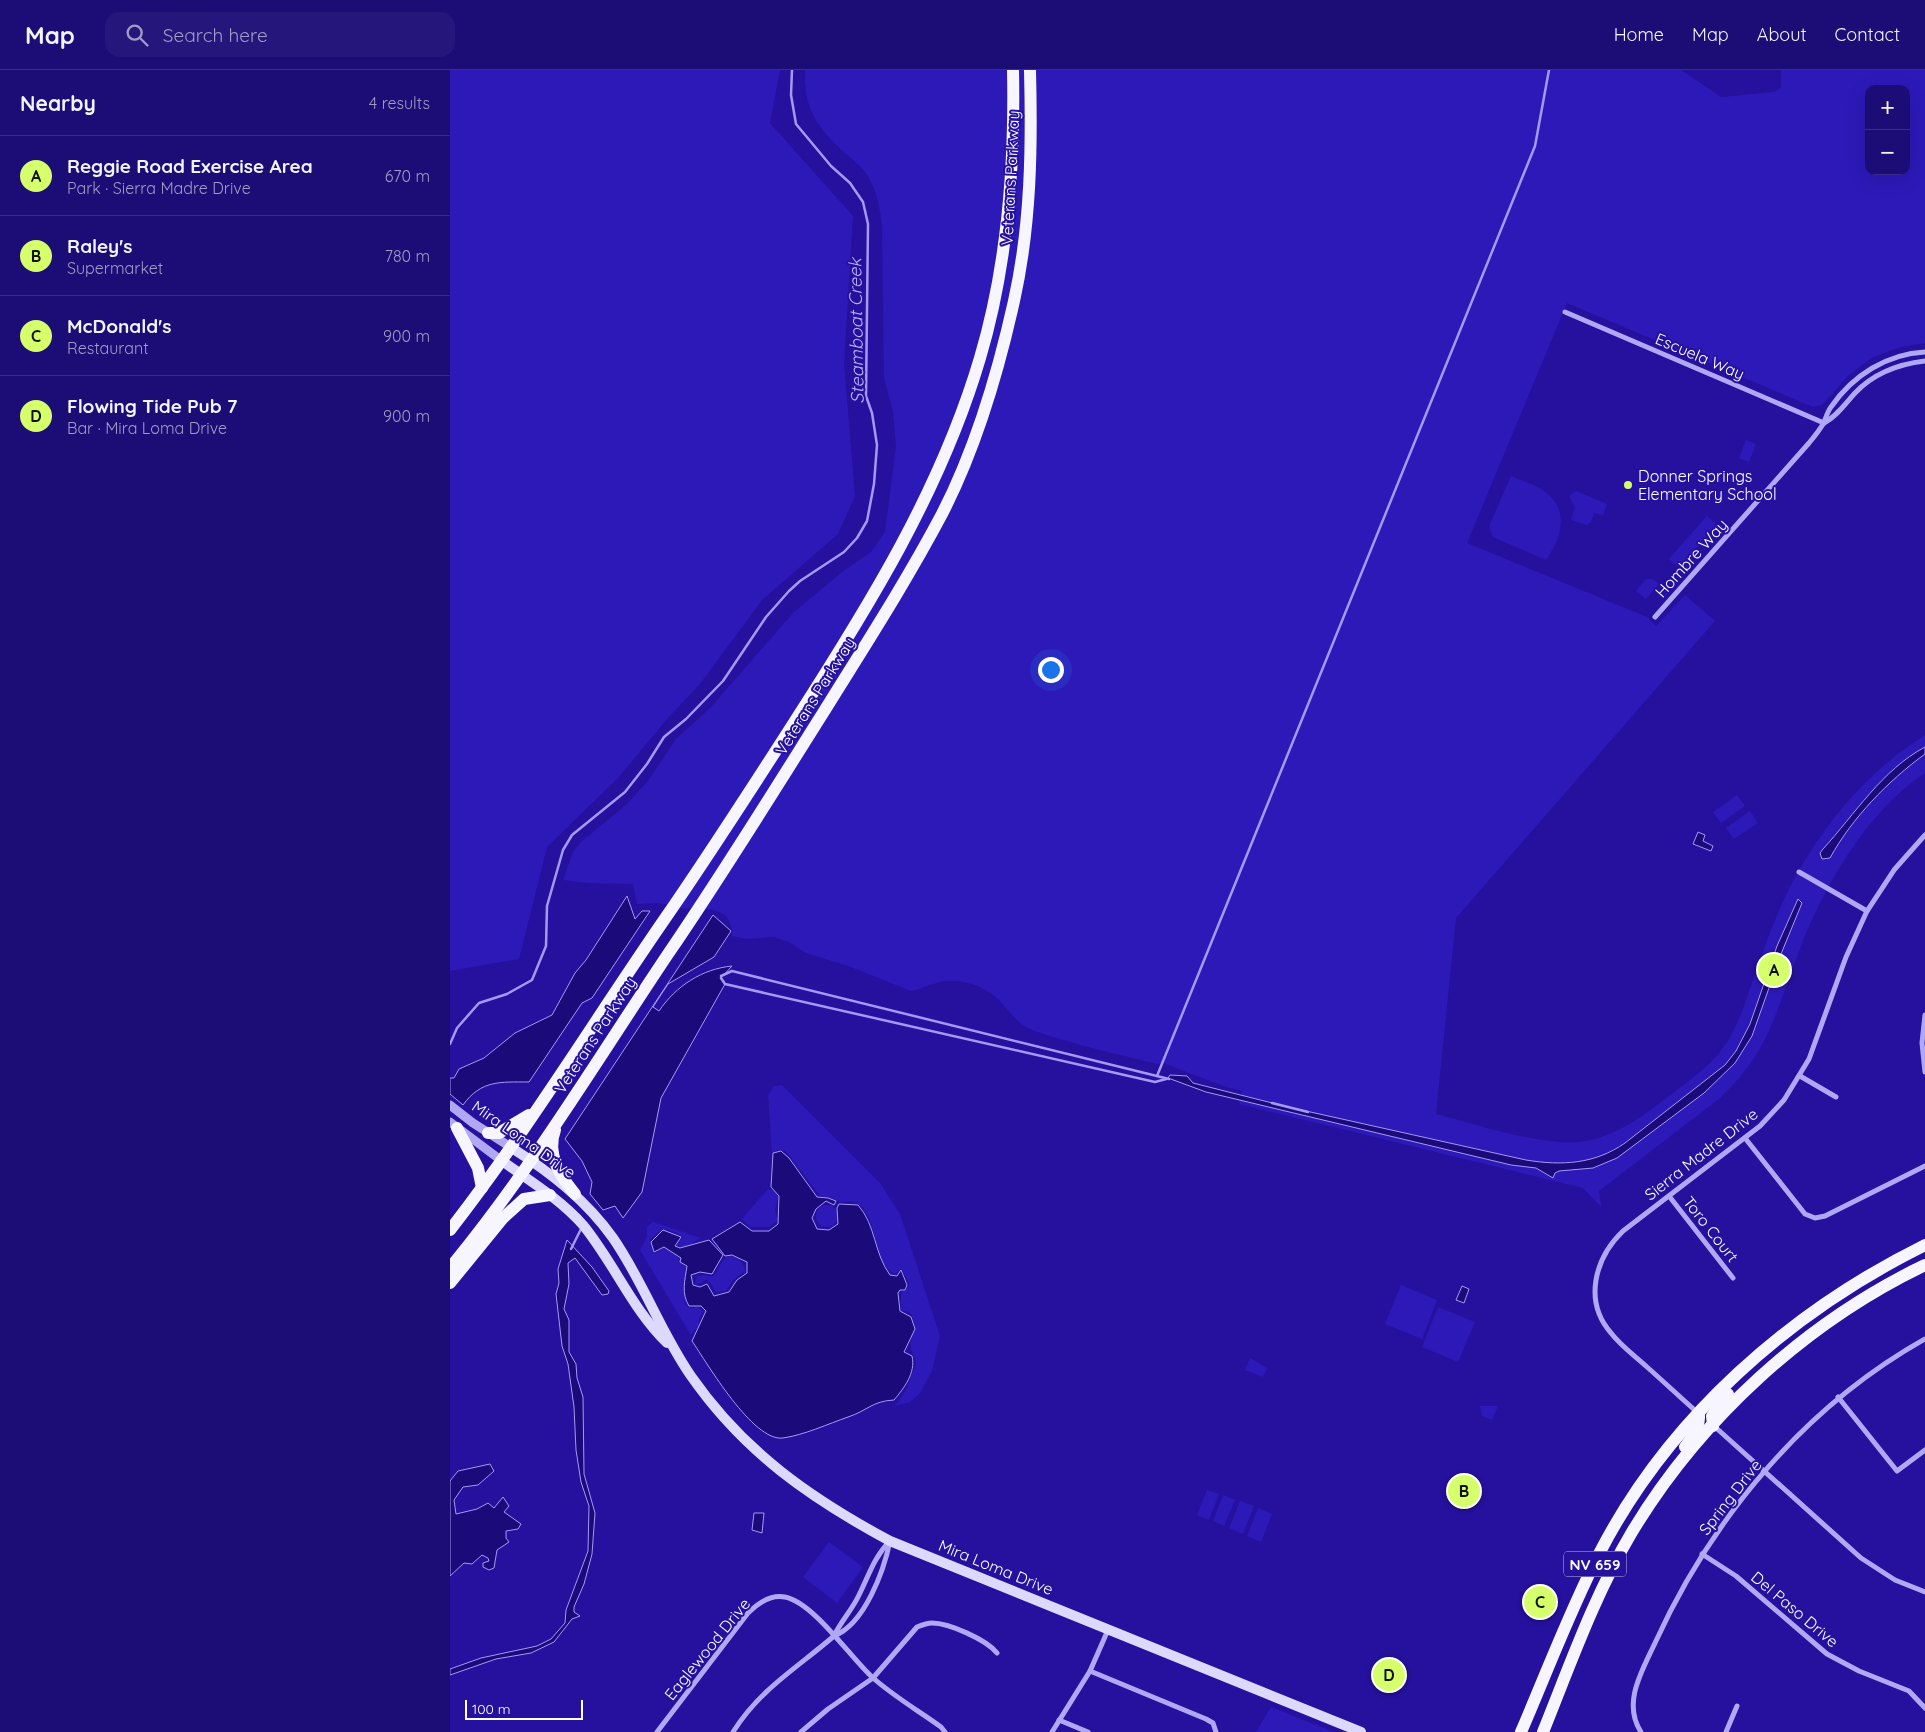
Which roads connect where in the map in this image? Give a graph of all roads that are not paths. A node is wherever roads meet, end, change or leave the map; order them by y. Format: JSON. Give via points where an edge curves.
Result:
{"nodes":[{"id":1,"x":1013,"y":70,"type":"edge"},
{"id":2,"x":1030,"y":70,"type":"edge"},
{"id":3,"x":1565,"y":312,"type":"dead end"},
{"id":4,"x":1925,"y":352,"type":"edge"},
{"id":5,"x":1925,"y":361,"type":"edge"},
{"id":6,"x":1824,"y":423,"type":"junction"},
{"id":7,"x":1655,"y":618,"type":"dead end"},
{"id":8,"x":1925,"y":834,"type":"edge"},
{"id":9,"x":1799,"y":872,"type":"dead end"},
{"id":10,"x":1867,"y":911,"type":"junction"},
{"id":11,"x":1925,"y":1015,"type":"edge"},
{"id":12,"x":1924,"y":1040,"type":"edge"},
{"id":13,"x":1925,"y":1072,"type":"edge"},
{"id":14,"x":1800,"y":1076,"type":"junction"},
{"id":15,"x":1836,"y":1097,"type":"dead end"},
{"id":16,"x":450,"y":1105,"type":"edge"},
{"id":17,"x":537,"y":1109,"type":"junction"},
{"id":18,"x":559,"y":1120,"type":"junction"},
{"id":19,"x":453,"y":1125,"type":"edge"},
{"id":20,"x":488,"y":1133,"type":"junction"},
{"id":21,"x":1745,"y":1138,"type":"junction"},
{"id":22,"x":512,"y":1148,"type":"junction"},
{"id":23,"x":531,"y":1160,"type":"junction"},
{"id":24,"x":502,"y":1161,"type":"junction"},
{"id":25,"x":1925,"y":1166,"type":"edge"},
{"id":26,"x":520,"y":1174,"type":"junction"},
{"id":27,"x":482,"y":1188,"type":"junction"},
{"id":28,"x":550,"y":1194,"type":"junction"},
{"id":29,"x":575,"y":1194,"type":"junction"},
{"id":30,"x":1669,"y":1196,"type":"junction"},
{"id":31,"x":450,"y":1230,"type":"edge"},
{"id":32,"x":1925,"y":1245,"type":"edge"},
{"id":33,"x":1925,"y":1265,"type":"edge"},
{"id":34,"x":450,"y":1268,"type":"edge"},
{"id":35,"x":1733,"y":1278,"type":"dead end"},
{"id":36,"x":450,"y":1283,"type":"edge"},
{"id":37,"x":1797,"y":1324,"type":"junction"},
{"id":38,"x":1925,"y":1339,"type":"edge"},
{"id":39,"x":675,"y":1351,"type":"junction"},
{"id":40,"x":1838,"y":1397,"type":"junction"},
{"id":41,"x":1699,"y":1414,"type":"junction"},
{"id":42,"x":1713,"y":1426,"type":"junction"},
{"id":43,"x":1925,"y":1450,"type":"edge"},
{"id":44,"x":1764,"y":1472,"type":"junction"},
{"id":45,"x":1636,"y":1526,"type":"junction"},
{"id":46,"x":890,"y":1540,"type":"junction"},
{"id":47,"x":1702,"y":1554,"type":"junction"},
{"id":48,"x":1925,"y":1592,"type":"edge"},
{"id":49,"x":1108,"y":1629,"type":"junction"},
{"id":50,"x":834,"y":1636,"type":"junction"},
{"id":51,"x":997,"y":1654,"type":"dead end"},
{"id":52,"x":1090,"y":1671,"type":"junction"},
{"id":53,"x":873,"y":1678,"type":"junction"},
{"id":54,"x":1737,"y":1706,"type":"dead end"},
{"id":55,"x":1925,"y":1708,"type":"edge"},
{"id":56,"x":1059,"y":1720,"type":"junction"},
{"id":57,"x":657,"y":1732,"type":"edge"},
{"id":58,"x":732,"y":1732,"type":"edge"},
{"id":59,"x":801,"y":1732,"type":"edge"},
{"id":60,"x":944,"y":1732,"type":"edge"},
{"id":61,"x":1052,"y":1732,"type":"edge"},
{"id":62,"x":1088,"y":1732,"type":"edge"},
{"id":63,"x":1216,"y":1732,"type":"edge"},
{"id":64,"x":1360,"y":1732,"type":"edge"},
{"id":65,"x":1521,"y":1732,"type":"edge"},
{"id":66,"x":1543,"y":1732,"type":"edge"},
{"id":67,"x":1641,"y":1732,"type":"edge"},
{"id":68,"x":1726,"y":1732,"type":"edge"}],
"edges":[{"from":1,"to":17,"type":"main road","name":"Veterans Parkway","via":[[1014,138],[998,284],[980,358],[954,435],[925,501],[870,601],[695,875]]},
{"from":2,"to":18,"type":"main road","name":"Veterans Parkway","via":[[1032,139],[1027,220],[1015,298],[1000,361],[973,441],[943,511],[887,611],[720,878]]},
{"from":3,"to":6,"type":"street","name":"Escuela Way"},
{"from":4,"to":6,"type":"street","name":"Hombre Way","via":[[1897,356],[1869,369],[1831,406]]},
{"from":5,"to":6,"type":"street","name":"Hombre Way","via":[[1895,367],[1873,379]]},
{"from":6,"to":7,"type":"street","name":"Hombre Way"},
{"from":8,"to":10,"type":"street","name":"Sierra Madre Drive","via":[[1894,870]]},
{"from":9,"to":10,"type":"street"},
{"from":10,"to":14,"type":"street","name":"Sierra Madre Drive"},
{"from":11,"to":12,"type":"street"},
{"from":12,"to":13,"type":"street"},
{"from":14,"to":15,"type":"street"},
{"from":14,"to":21,"type":"street","name":"Sierra Madre Drive","via":[[1773,1113]]},
{"from":16,"to":20,"type":"street","name":"Mira Loma Drive"},
{"from":17,"to":20,"type":"main road","via":[[499,1133]]},
{"from":17,"to":22,"type":"main road","name":"Veterans Parkway"},
{"from":18,"to":23,"type":"main road","name":"Veterans Parkway"},
{"from":18,"to":29,"type":"main road","via":[[552,1137],[552,1148],[562,1178]]},
{"from":19,"to":24,"type":"street","name":"Mira Loma Drive"},
{"from":19,"to":27,"type":"main road","via":[[478,1168]]},
{"from":20,"to":22,"type":"street","name":"Mira Loma Drive"},
{"from":21,"to":25,"type":"street","via":[[1805,1214],[1813,1218],[1825,1216]]},
{"from":21,"to":30,"type":"street","name":"Sierra Madre Drive"},
{"from":22,"to":23,"type":"main road","name":"Mira Loma Drive"},
{"from":22,"to":24,"type":"main road","name":"Veterans Parkway"},
{"from":23,"to":26,"type":"main road","name":"Veterans Parkway"},
{"from":23,"to":29,"type":"main road","name":"Mira Loma Drive"},
{"from":24,"to":26,"type":"main road","name":"Mira Loma Drive"},
{"from":24,"to":27,"type":"main road","name":"Veterans Parkway"},
{"from":26,"to":28,"type":"main road","name":"Mira Loma Drive"},
{"from":26,"to":34,"type":"main road","name":"Veterans Parkway"},
{"from":27,"to":31,"type":"main road","name":"Veterans Parkway"},
{"from":28,"to":36,"type":"main road","via":[[524,1199]]},
{"from":28,"to":39,"type":"main road","name":"Mira Loma Drive","via":[[593,1239],[649,1326]]},
{"from":29,"to":39,"type":"main road","name":"Mira Loma Drive","via":[[619,1246]]},
{"from":30,"to":35,"type":"street","name":"Toro Court"},
{"from":30,"to":41,"type":"street","name":"Sierra Madre Drive","via":[[1623,1231],[1607,1249],[1597,1271],[1595,1297],[1602,1321],[1610,1332]]},
{"from":32,"to":37,"type":"main road","number":"NV 659","via":[[1831,1298]]},
{"from":33,"to":42,"type":"main road","number":"NV 659","via":[[1814,1331],[1744,1392]]},
{"from":37,"to":41,"type":"main road","number":"NV 659","via":[[1730,1380]]},
{"from":37,"to":42,"type":"main road","via":[[1794,1335],[1725,1397],[1712,1416]]},
{"from":38,"to":40,"type":"street","name":"Spring Drive"},
{"from":39,"to":46,"type":"main road","name":"Mira Loma Drive","via":[[713,1405],[770,1464],[817,1499]]},
{"from":40,"to":43,"type":"street","via":[[1897,1471]]},
{"from":40,"to":44,"type":"street","name":"Spring Drive"},
{"from":41,"to":45,"type":"main road","via":[[1696,1431],[1636,1516]]},
{"from":41,"to":65,"type":"main road","number":"NV 659","via":[[1656,1466],[1601,1550]]},
{"from":42,"to":44,"type":"street"},
{"from":42,"to":45,"type":"main road","number":"NV 659","via":[[1684,1458]]},
{"from":44,"to":47,"type":"street","name":"Spring Drive"},
{"from":44,"to":48,"type":"street","via":[[1861,1558],[1895,1580]]},
{"from":45,"to":66,"type":"main road","number":"NV 659","via":[[1612,1568]]},
{"from":46,"to":49,"type":"main road","name":"Mira Loma Drive"},
{"from":46,"to":50,"type":"street","via":[[875,1558],[858,1596]]},
{"from":46,"to":50,"type":"street","via":[[885,1562],[868,1601],[850,1627]]},
{"from":47,"to":55,"type":"street","name":"Del Paso Drive","via":[[1736,1576],[1827,1654],[1909,1691]]},
{"from":47,"to":67,"type":"street","name":"Spring Drive","via":[[1668,1615],[1634,1692],[1632,1711]]},
{"from":49,"to":52,"type":"street"},
{"from":49,"to":64,"type":"main road","name":"Mira Loma Drive"},
{"from":50,"to":53,"type":"street","name":"Eaglewood Drive"},
{"from":50,"to":57,"type":"street","name":"Eaglewood Drive","via":[[795,1601],[785,1597],[761,1601],[748,1613]]},
{"from":50,"to":58,"type":"street","via":[[768,1688]]},
{"from":51,"to":53,"type":"street","via":[[986,1642],[948,1626],[925,1624],[917,1627]]},
{"from":52,"to":56,"type":"street"},
{"from":52,"to":63,"type":"street","via":[[1206,1719],[1213,1723]]},
{"from":53,"to":59,"type":"street"},
{"from":53,"to":60,"type":"street","name":"Eaglewood Drive","via":[[942,1727]]},
{"from":54,"to":68,"type":"street"},
{"from":56,"to":61,"type":"street"},
{"from":56,"to":62,"type":"street"}]}
